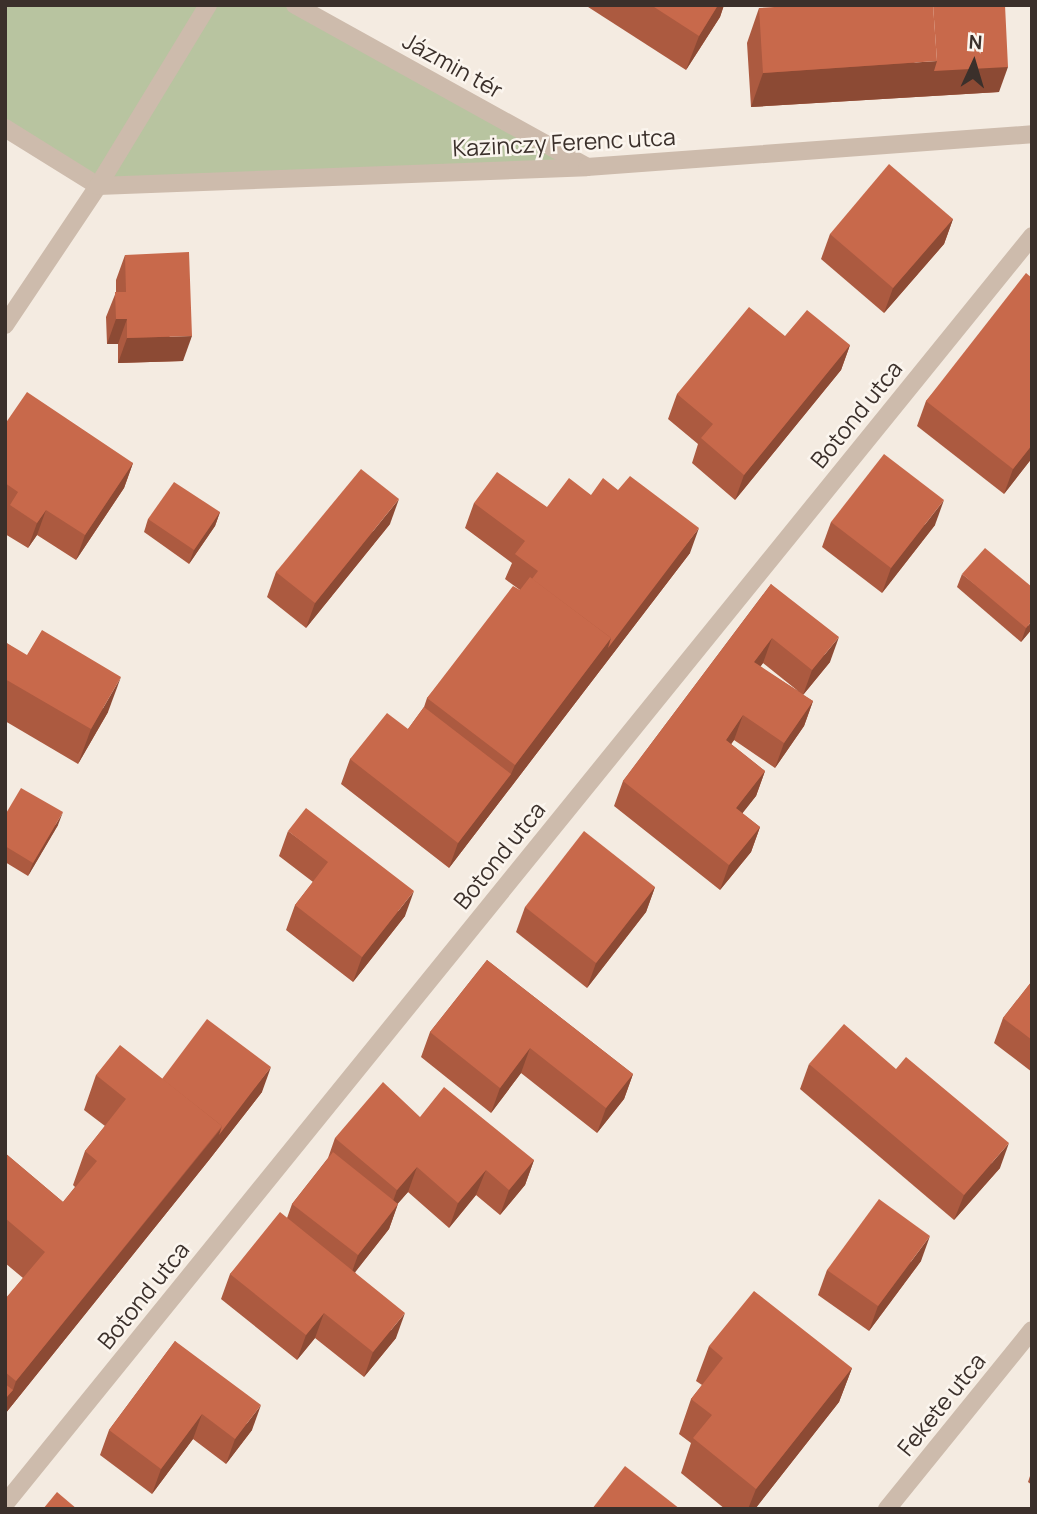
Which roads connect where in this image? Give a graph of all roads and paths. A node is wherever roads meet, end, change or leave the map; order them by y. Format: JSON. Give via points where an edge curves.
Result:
{"nodes":[{"id":1,"x":208,"y":5,"type":"edge"},
{"id":2,"x":295,"y":5,"type":"edge"},
{"id":3,"x":5,"y":128,"type":"edge"},
{"id":4,"x":1032,"y":134,"type":"edge"},
{"id":5,"x":587,"y":167,"type":"junction"},
{"id":6,"x":98,"y":186,"type":"junction"},
{"id":7,"x":1032,"y":236,"type":"edge"},
{"id":8,"x":5,"y":325,"type":"edge"},
{"id":9,"x":1032,"y":1330,"type":"edge"},
{"id":10,"x":5,"y":1504,"type":"edge"},
{"id":11,"x":887,"y":1509,"type":"edge"}],
"edges":[{"from":1,"to":6,"type":"street"},
{"from":2,"to":5,"type":"street","name":"Jázmin tér"},
{"from":3,"to":6,"type":"street"},
{"from":4,"to":5,"type":"street","name":"Kazinczy Ferenc utca"},
{"from":5,"to":6,"type":"street","name":"Kazinczy Ferenc utca"},
{"from":6,"to":8,"type":"street"},
{"from":7,"to":10,"type":"street","name":"Botond utca"},
{"from":9,"to":11,"type":"street","name":"Fekete utca"}]}
